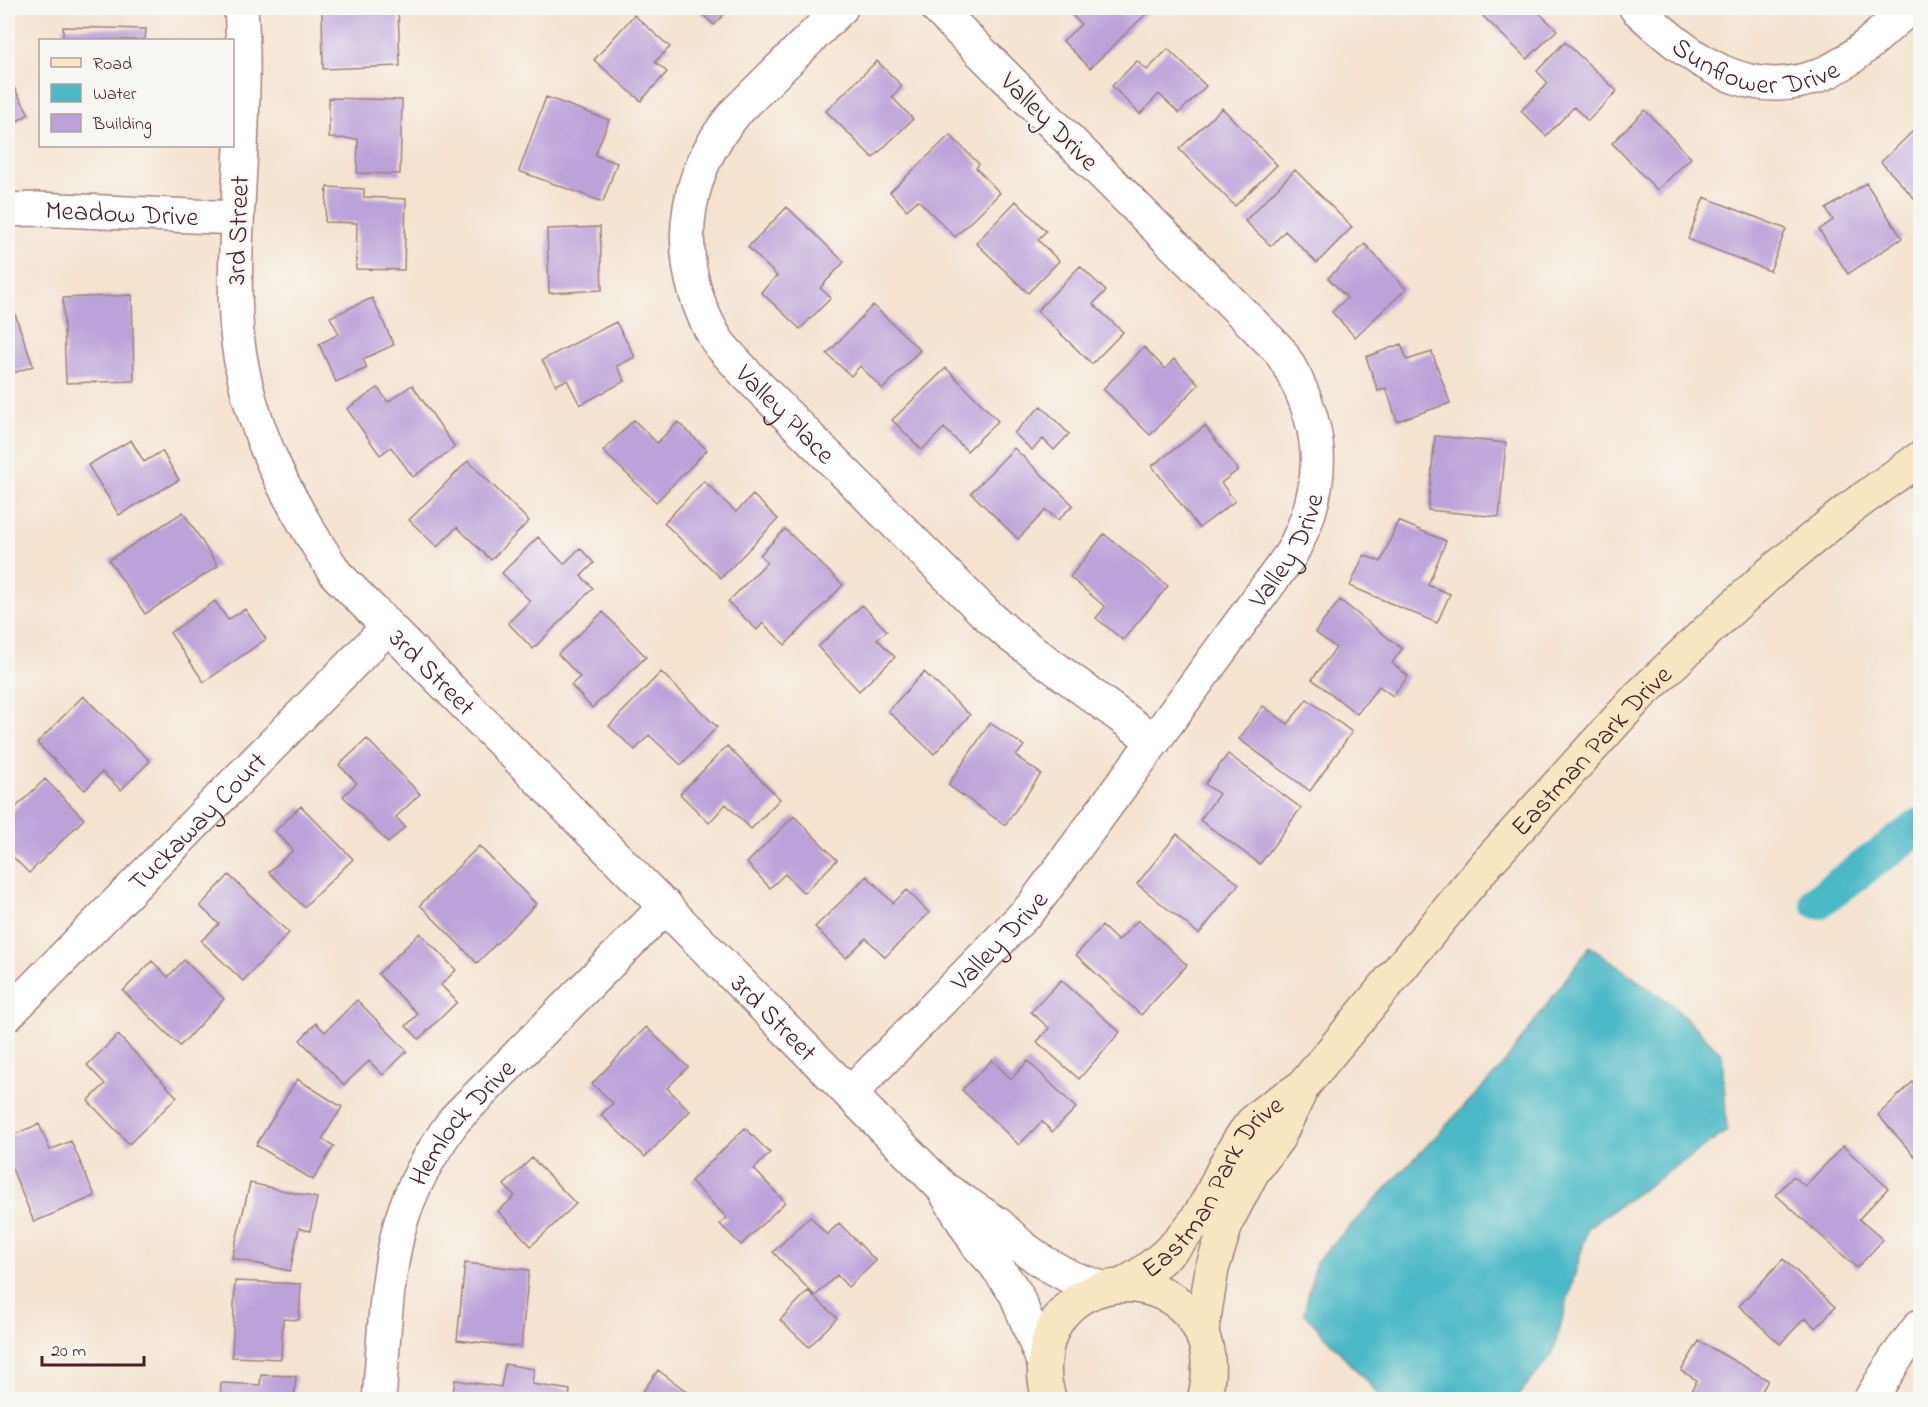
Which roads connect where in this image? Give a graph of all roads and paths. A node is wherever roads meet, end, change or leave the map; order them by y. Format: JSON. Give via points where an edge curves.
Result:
{"nodes":[{"id":1,"x":241,"y":8,"type":"edge"},
{"id":2,"x":841,"y":8,"type":"edge"},
{"id":3,"x":938,"y":8,"type":"edge"},
{"id":4,"x":1636,"y":8,"type":"edge"},
{"id":5,"x":1907,"y":10,"type":"dead end"},
{"id":6,"x":8,"y":210,"type":"edge"},
{"id":7,"x":237,"y":218,"type":"junction"},
{"id":8,"x":1920,"y":458,"type":"edge"},
{"id":9,"x":387,"y":628,"type":"junction"},
{"id":10,"x":1154,"y":741,"type":"junction"},
{"id":11,"x":666,"y":906,"type":"junction"},
{"id":12,"x":8,"y":1014,"type":"edge"},
{"id":13,"x":1303,"y":1086,"type":"junction"},
{"id":14,"x":850,"y":1094,"type":"junction"},
{"id":15,"x":943,"y":1188,"type":"junction"},
{"id":16,"x":1112,"y":1286,"type":"junction"},
{"id":17,"x":1920,"y":1326,"type":"edge"},
{"id":18,"x":1202,"y":1331,"type":"junction"},
{"id":19,"x":1045,"y":1387,"type":"edge"},
{"id":20,"x":1210,"y":1392,"type":"edge"},
{"id":21,"x":379,"y":1400,"type":"edge"},
{"id":22,"x":1870,"y":1400,"type":"edge"}],
"edges":[{"from":1,"to":7,"type":"street","name":"3rd Street","via":[[244,75]]},
{"from":2,"to":10,"type":"street","name":"Valley Place","via":[[729,120],[700,170],[686,235],[690,273],[699,303],[717,341],[746,374],[984,612]]},
{"from":3,"to":10,"type":"street","name":"Valley Drive","via":[[1280,351],[1313,423],[1319,463],[1314,502],[1304,531],[1292,554]]},
{"from":4,"to":5,"type":"street","name":"Sunflower Drive","via":[[1680,46],[1719,72],[1740,79],[1780,83],[1806,80],[1829,71]]},
{"from":6,"to":7,"type":"street","name":"Meadow Drive"},
{"from":7,"to":9,"type":"street","name":"3rd Street","via":[[235,300],[240,355],[258,429],[295,510],[330,565]]},
{"from":8,"to":13,"type":"street","name":"Eastman Park Drive","via":[[1769,574],[1638,697],[1487,862]]},
{"from":9,"to":11,"type":"street","name":"3rd Street"},
{"from":9,"to":12,"type":"street","name":"Tuckaway Court"},
{"from":10,"to":14,"type":"street","name":"Valley Drive","via":[[1025,915]]},
{"from":11,"to":14,"type":"street","name":"3rd Street"},
{"from":11,"to":21,"type":"street","name":"Hemlock Drive","via":[[455,1119],[434,1148],[416,1182],[395,1244]]},
{"from":13,"to":16,"type":"street","name":"Eastman Park Drive","via":[[1253,1122],[1228,1157],[1197,1219],[1177,1245],[1150,1270]]},
{"from":13,"to":18,"type":"street","name":"Eastman Park Drive","via":[[1278,1138],[1252,1173],[1227,1221],[1212,1269]]},
{"from":14,"to":15,"type":"street","name":"3rd Street"},
{"from":15,"to":16,"type":"street","name":"3rd Street","via":[[998,1224],[1043,1262],[1072,1278]]},
{"from":15,"to":19,"type":"street","name":"3rd Street","via":[[977,1244],[1016,1293]]},
{"from":16,"to":18,"type":"street","via":[[1144,1286],[1168,1295],[1188,1311]]},
{"from":16,"to":19,"type":"street","name":"Eastman Park Drive","via":[[1080,1299],[1061,1316],[1049,1337]]},
{"from":17,"to":22,"type":"street"},
{"from":18,"to":20,"type":"street","via":[[1209,1354]]}]}
